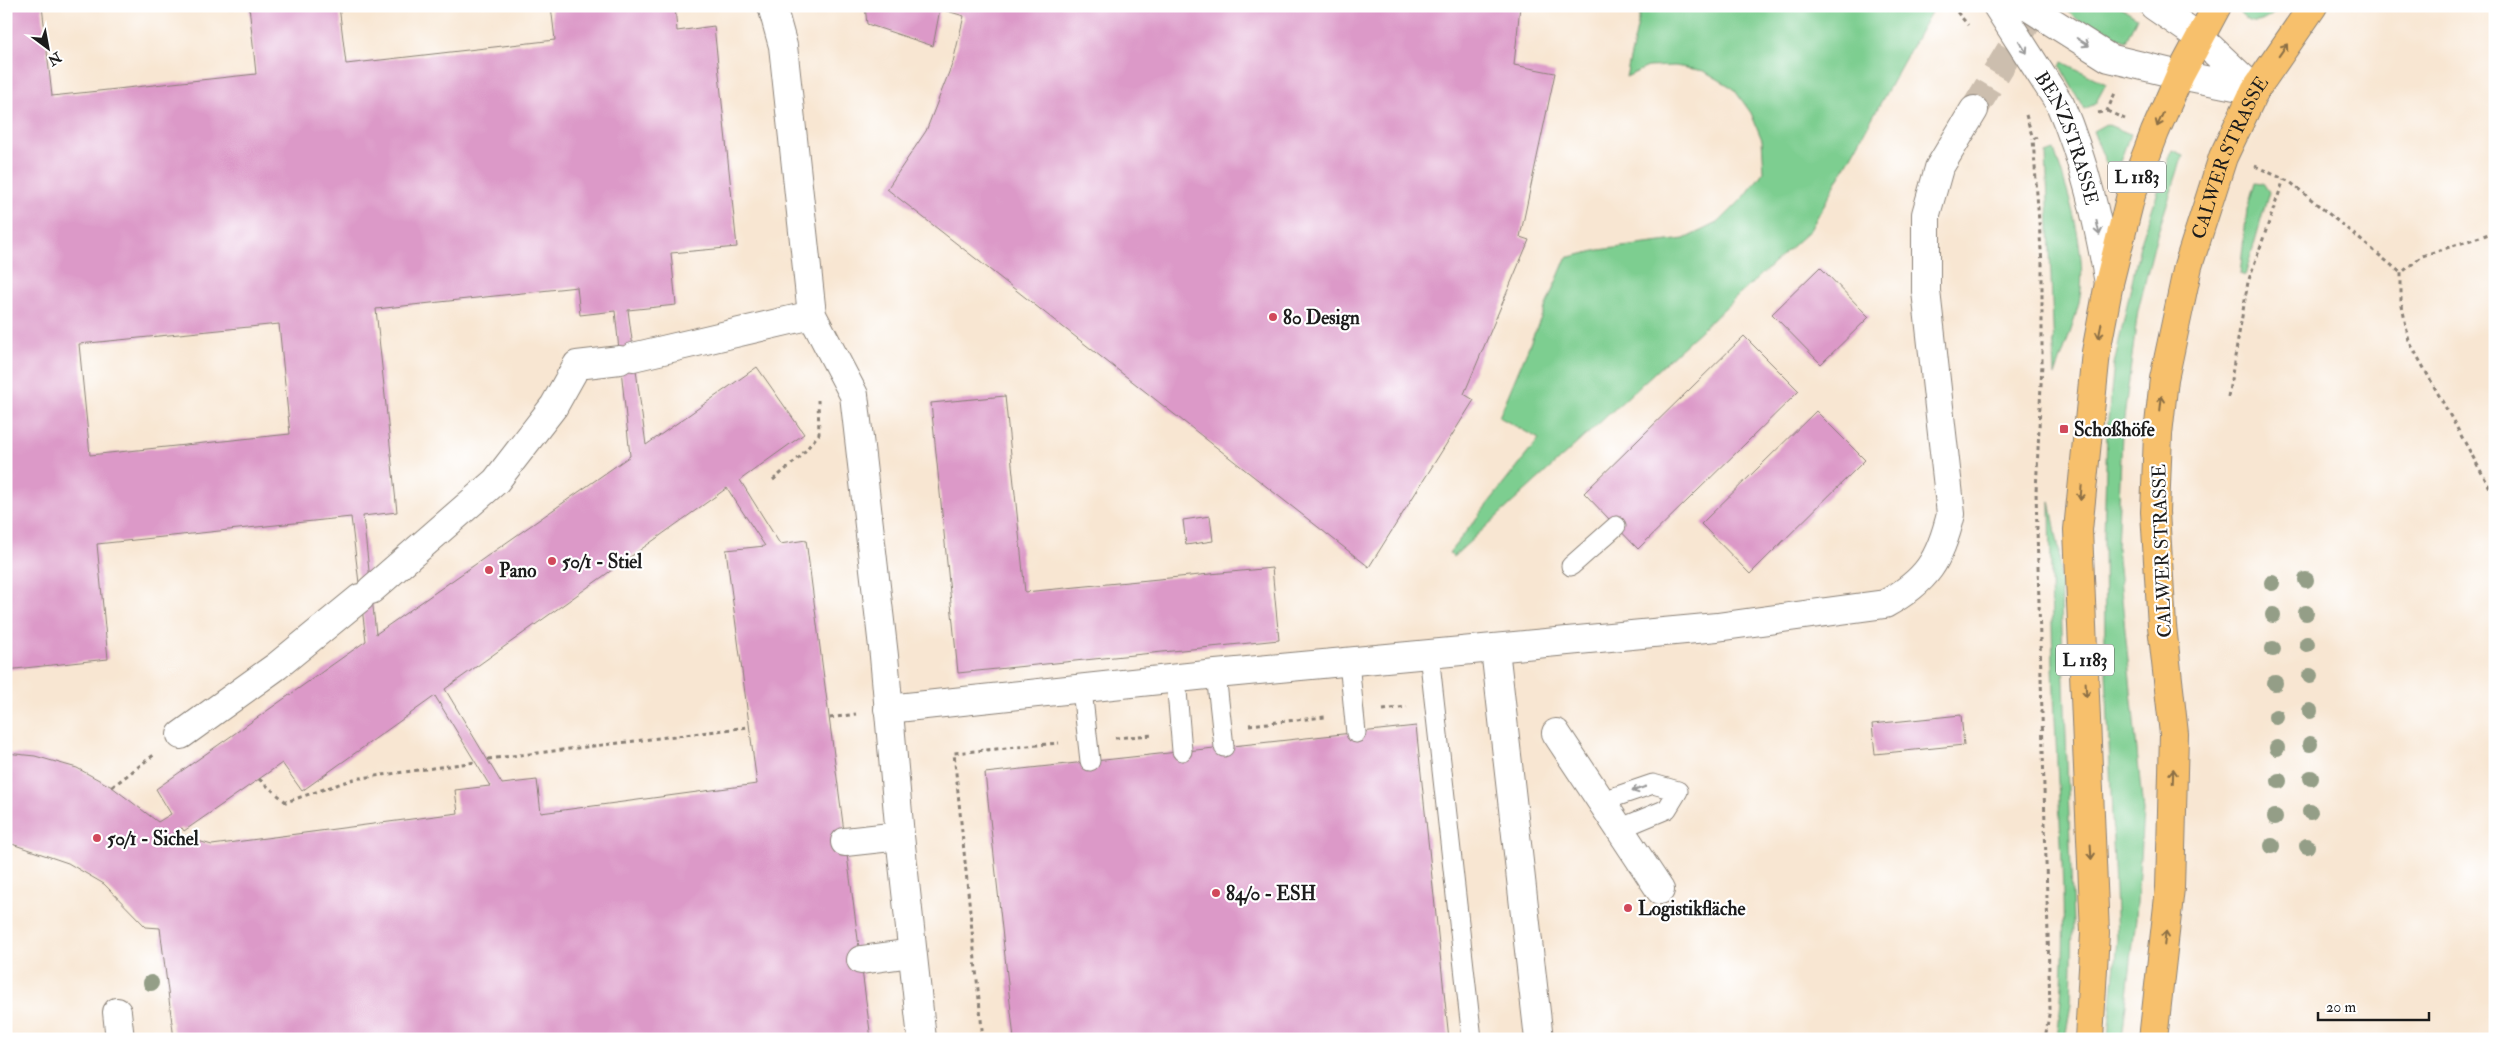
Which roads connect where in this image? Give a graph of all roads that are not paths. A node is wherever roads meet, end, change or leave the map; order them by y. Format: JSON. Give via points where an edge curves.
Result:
{"nodes":[{"id":1,"x":772,"y":6,"type":"edge"},
{"id":2,"x":789,"y":6,"type":"edge"},
{"id":3,"x":1997,"y":6,"type":"edge"},
{"id":4,"x":2027,"y":6,"type":"edge"},
{"id":5,"x":2154,"y":6,"type":"edge"},
{"id":6,"x":2217,"y":6,"type":"edge"},
{"id":7,"x":2313,"y":6,"type":"edge"},
{"id":8,"x":2199,"y":37,"type":"junction"},
{"id":9,"x":783,"y":46,"type":"junction"},
{"id":10,"x":2180,"y":75,"type":"junction"},
{"id":11,"x":2255,"y":90,"type":"junction"},
{"id":12,"x":1974,"y":110,"type":"tunnel mouth"},
{"id":13,"x":2109,"y":283,"type":"junction"},
{"id":14,"x":812,"y":316,"type":"junction"},
{"id":15,"x":1616,"y":526,"type":"dead end"},
{"id":16,"x":1571,"y":566,"type":"dead end"},
{"id":17,"x":1495,"y":649,"type":"junction"},
{"id":18,"x":1429,"y":654,"type":"junction"},
{"id":19,"x":1349,"y":662,"type":"junction"},
{"id":20,"x":1216,"y":674,"type":"junction"},
{"id":21,"x":1176,"y":679,"type":"junction"},
{"id":22,"x":1082,"y":690,"type":"junction"},
{"id":23,"x":888,"y":709,"type":"junction"},
{"id":24,"x":1356,"y":733,"type":"dead end"},
{"id":25,"x":1556,"y":733,"type":"dead end"},
{"id":26,"x":181,"y":735,"type":"road end"},
{"id":27,"x":1223,"y":737,"type":"road end"},
{"id":28,"x":1182,"y":751,"type":"dead end"},
{"id":29,"x":1090,"y":761,"type":"dead end"},
{"id":30,"x":1600,"y":802,"type":"junction"},
{"id":31,"x":1620,"y":829,"type":"junction"},
{"id":32,"x":900,"y":836,"type":"junction"},
{"id":33,"x":846,"y":842,"type":"dead end"},
{"id":34,"x":1660,"y":890,"type":"dead end"},
{"id":35,"x":912,"y":953,"type":"junction"},
{"id":36,"x":861,"y":960,"type":"dead end"},
{"id":37,"x":922,"y":1039,"type":"edge"},
{"id":38,"x":1472,"y":1039,"type":"edge"},
{"id":39,"x":1540,"y":1039,"type":"edge"},
{"id":40,"x":2089,"y":1039,"type":"edge"},
{"id":41,"x":2153,"y":1039,"type":"edge"}],
"edges":[{"from":1,"to":9,"type":"street"},
{"from":2,"to":9,"type":"street"},
{"from":3,"to":13,"type":"street","name":"BENZSTRASSE","one_way":true,"via":[[2067,120],[2093,202]]},
{"from":4,"to":10,"type":"street","one_way":true,"via":[[2109,58]]},
{"from":5,"to":8,"type":"street"},
{"from":6,"to":8,"type":"main road","number":"L 1183"},
{"from":11,"to":7,"type":"main road","name":"CALWER STRASSE","one_way":true},
{"from":8,"to":10,"type":"main road","number":"L 1183"},
{"from":8,"to":11,"type":"street"},
{"from":9,"to":14,"type":"street"},
{"from":10,"to":11,"type":"street"},
{"from":10,"to":13,"type":"main road","number":"L 1183","one_way":true,"via":[[2131,195]]},
{"from":41,"to":11,"type":"main road","name":"CALWER STRASSE","one_way":true,"via":[[2170,888],[2174,734],[2162,626],[2156,522],[2158,434],[2164,379],[2188,266],[2223,157]]},
{"from":12,"to":17,"type":"street","via":[[1939,168],[1926,214],[1926,290],[1951,514],[1944,543],[1925,576],[1907,592],[1884,604],[1717,627]]},
{"from":13,"to":40,"type":"main road","number":"L 1183","one_way":true,"via":[[2096,352],[2078,530],[2095,933]]},
{"from":14,"to":23,"type":"street","via":[[854,395]]},
{"from":14,"to":26,"type":"street","via":[[627,358],[577,365],[554,406],[496,481],[277,666]]},
{"from":15,"to":16,"type":"lane"},
{"from":17,"to":18,"type":"street"},
{"from":17,"to":39,"type":"street"},
{"from":18,"to":19,"type":"street"},
{"from":18,"to":38,"type":"lane"},
{"from":19,"to":20,"type":"street"},
{"from":19,"to":24,"type":"lane"},
{"from":20,"to":21,"type":"street"},
{"from":20,"to":27,"type":"lane"},
{"from":21,"to":22,"type":"street"},
{"from":21,"to":28,"type":"lane"},
{"from":22,"to":23,"type":"street"},
{"from":22,"to":29,"type":"lane"},
{"from":23,"to":32,"type":"street"},
{"from":25,"to":30,"type":"street"},
{"from":30,"to":31,"type":"street"},
{"from":31,"to":30,"type":"lane","one_way":true,"via":[[1666,809],[1678,791],[1653,784]]},
{"from":31,"to":34,"type":"street"},
{"from":32,"to":33,"type":"street"},
{"from":32,"to":35,"type":"street"},
{"from":35,"to":36,"type":"street"},
{"from":35,"to":37,"type":"street"}]}
